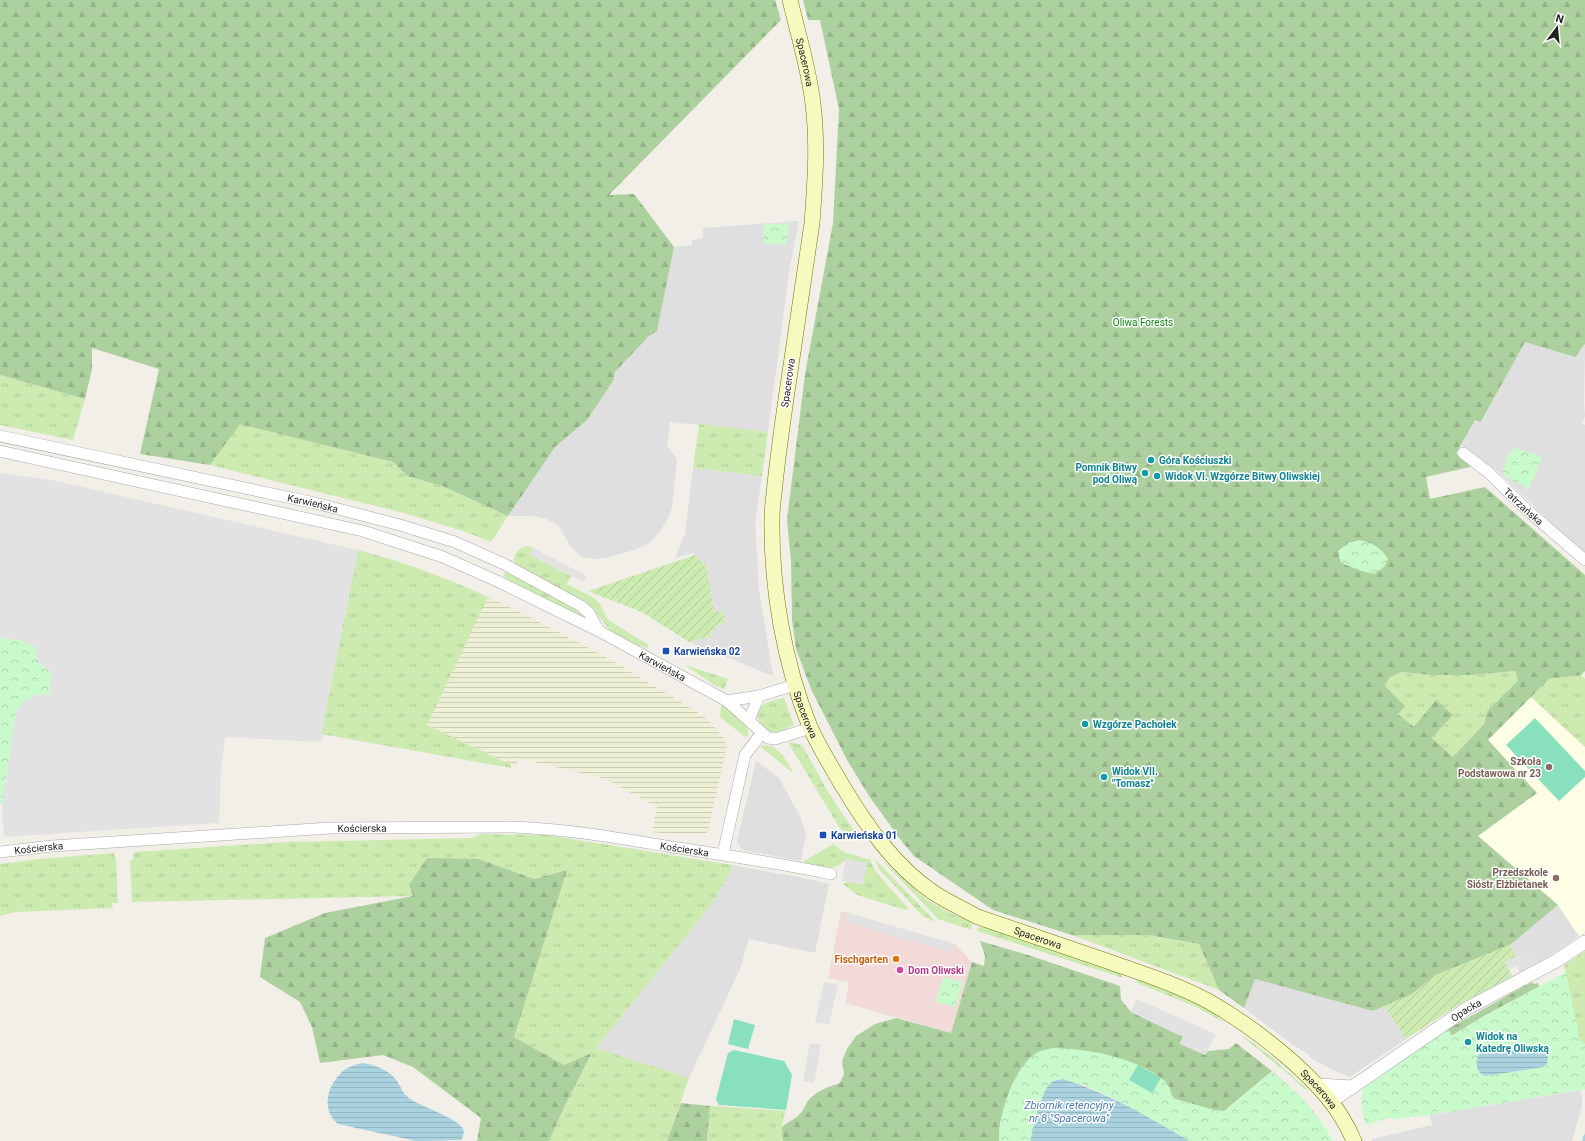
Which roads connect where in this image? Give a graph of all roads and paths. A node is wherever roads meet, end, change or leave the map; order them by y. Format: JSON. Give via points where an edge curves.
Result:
{"nodes":[{"id":1,"x":790,"y":0,"type":"edge"},
{"id":2,"x":0,"y":436,"type":"edge"},
{"id":3,"x":0,"y":450,"type":"edge"},
{"id":4,"x":1463,"y":453,"type":"dead end"},
{"id":5,"x":1585,"y":560,"type":"edge"},
{"id":6,"x":599,"y":632,"type":"junction"},
{"id":7,"x":795,"y":685,"type":"junction"},
{"id":8,"x":759,"y":696,"type":"junction"},
{"id":9,"x":727,"y":701,"type":"junction"},
{"id":10,"x":750,"y":720,"type":"junction"},
{"id":11,"x":811,"y":728,"type":"junction"},
{"id":12,"x":761,"y":734,"type":"junction"},
{"id":13,"x":0,"y":852,"type":"edge"},
{"id":14,"x":723,"y":854,"type":"junction"},
{"id":15,"x":831,"y":874,"type":"dead end"},
{"id":16,"x":1585,"y":942,"type":"edge"},
{"id":17,"x":1318,"y":1085,"type":"junction"},
{"id":18,"x":1352,"y":1087,"type":"junction"},
{"id":19,"x":1332,"y":1101,"type":"junction"},
{"id":20,"x":1354,"y":1141,"type":"edge"}],
"edges":[{"from":1,"to":7,"type":"main road","name":"Spacerowa","via":[[809,78],[816,139],[812,223],[779,448],[772,516],[776,585]]},
{"from":2,"to":6,"type":"street","name":"Karwieńska","via":[[315,503],[400,524],[455,542],[504,564],[581,606],[589,614]]},
{"from":3,"to":6,"type":"street","name":"Karwieńska","via":[[363,531],[443,558],[498,581]]},
{"from":4,"to":5,"type":"street","name":"Tatrzańska","via":[[1488,472]]},
{"from":6,"to":9,"type":"street","name":"Karwieńska"},
{"from":7,"to":8,"type":"street"},
{"from":7,"to":11,"type":"main road","name":"Spacerowa"},
{"from":8,"to":9,"type":"street"},
{"from":8,"to":10,"type":"street"},
{"from":9,"to":10,"type":"street","name":"Karwieńska"},
{"from":10,"to":12,"type":"street","name":"Karwieńska"},
{"from":11,"to":12,"type":"street","via":[[775,739]]},
{"from":11,"to":17,"type":"main road","name":"Spacerowa","via":[[859,814],[881,843],[914,878],[932,892],[978,917],[1161,981],[1208,1001],[1280,1051]]},
{"from":12,"to":14,"type":"street","name":"Kościerska","via":[[745,755]]},
{"from":13,"to":14,"type":"street","name":"Kościerska","via":[[52,846],[330,828],[490,827],[568,830]]},
{"from":14,"to":15,"type":"street","name":"Kościerska"},
{"from":16,"to":18,"type":"street","name":"Opacka","via":[[1556,961],[1466,1009]]},
{"from":17,"to":18,"type":"street"},
{"from":17,"to":19,"type":"main road","name":"Spacerowa"},
{"from":18,"to":19,"type":"street","name":"Opacka"},
{"from":19,"to":20,"type":"main road","name":"Spacerowa","via":[[1346,1122]]}]}
